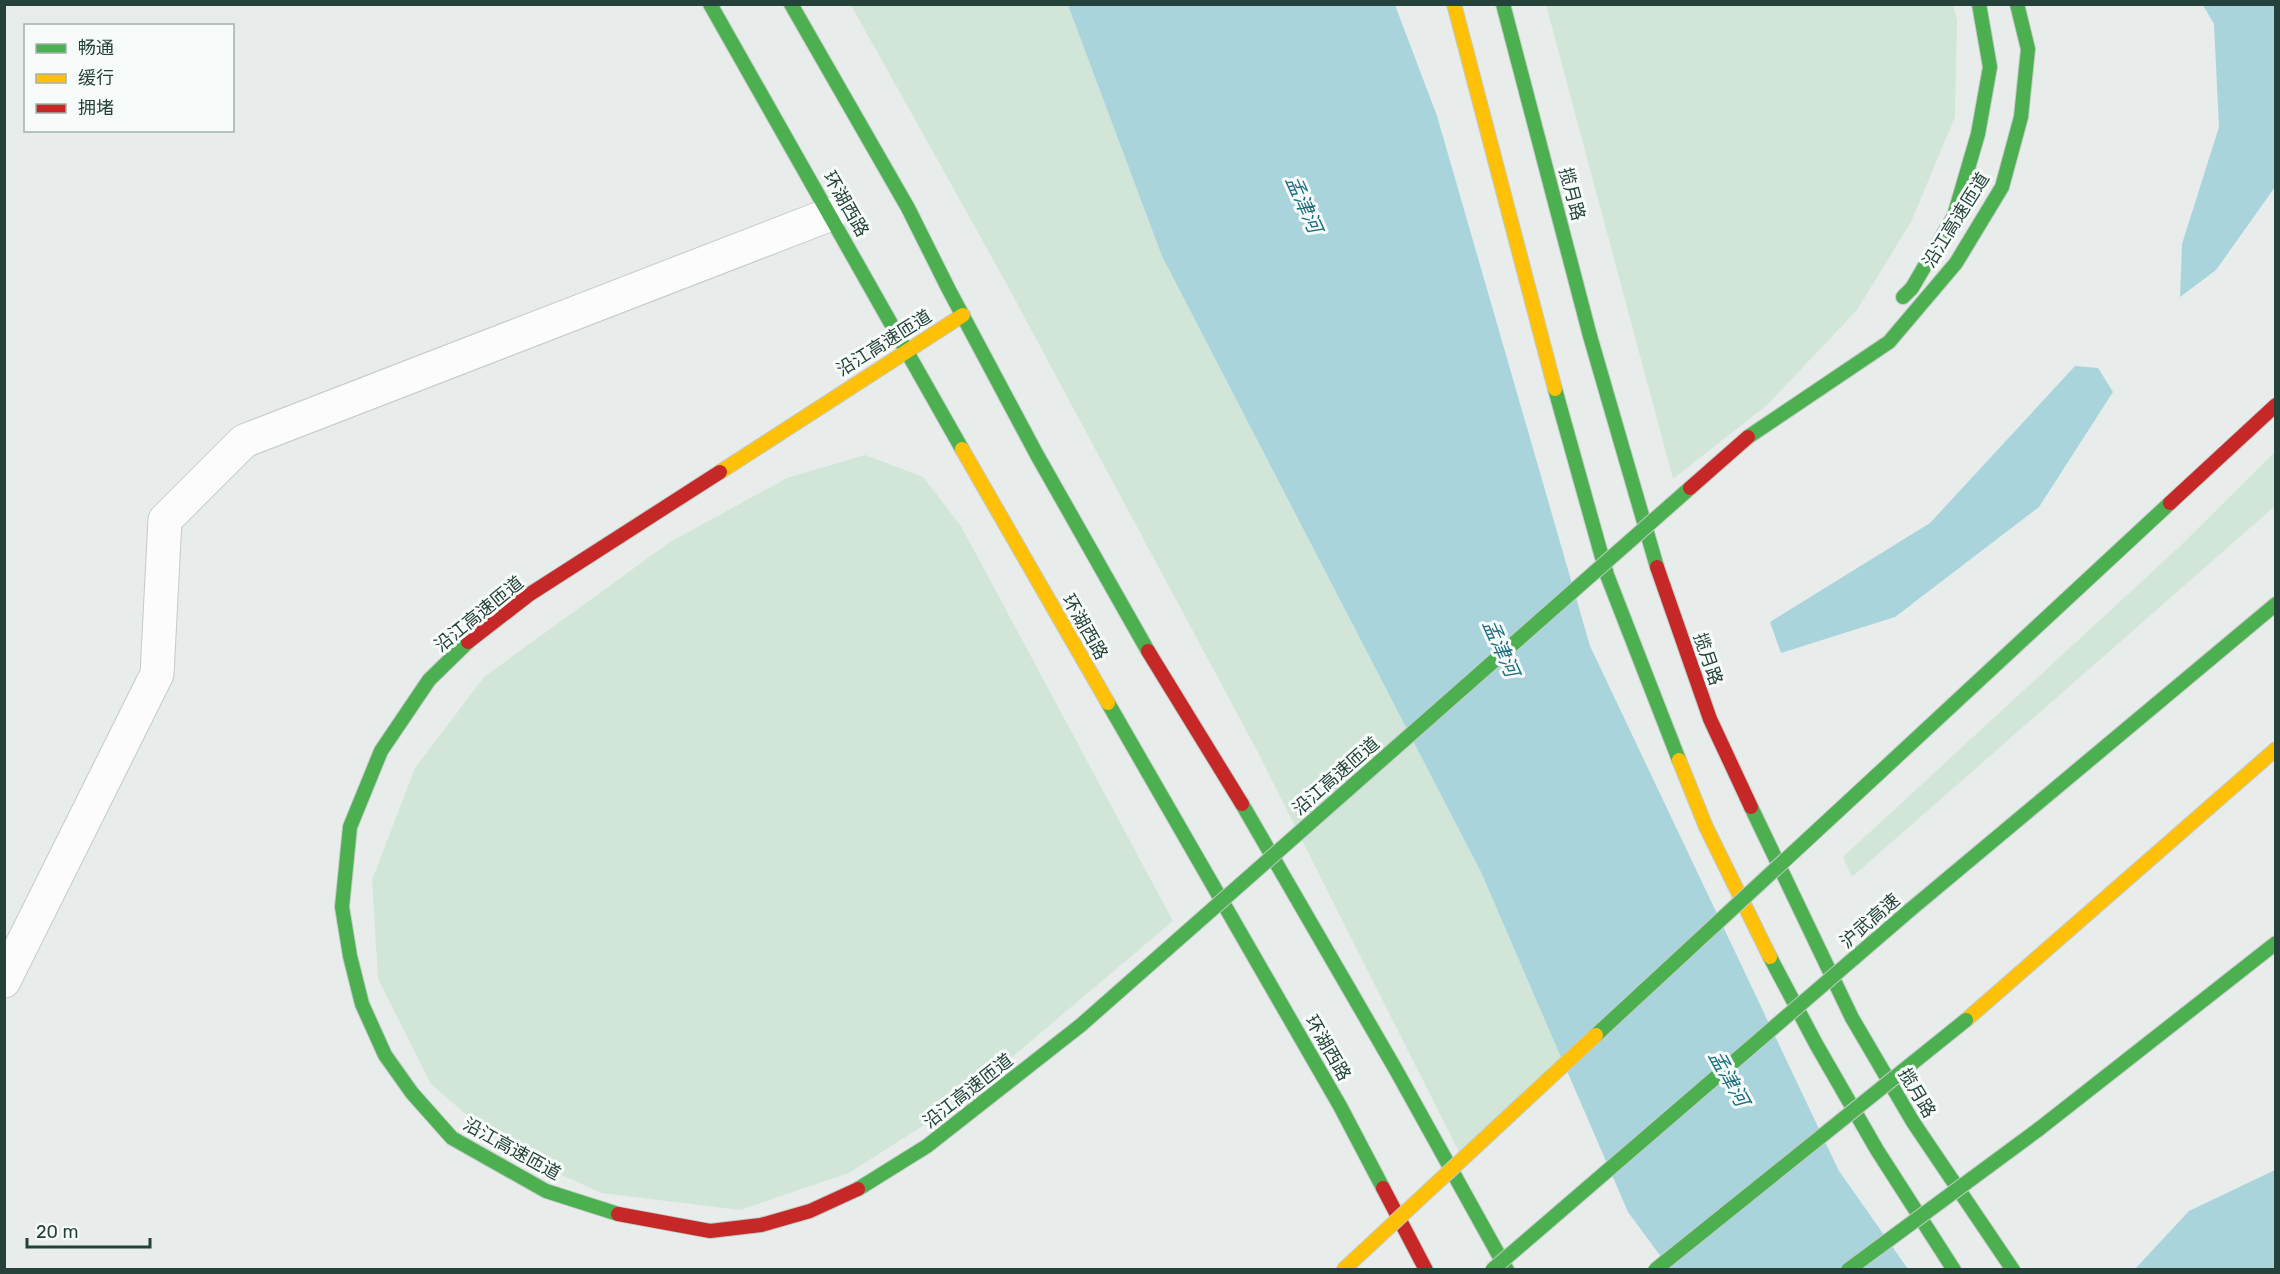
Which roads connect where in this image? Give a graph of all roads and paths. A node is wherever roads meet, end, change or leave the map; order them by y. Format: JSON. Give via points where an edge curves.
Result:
{"nodes":[{"id":1,"x":710,"y":4,"type":"edge"},
{"id":2,"x":792,"y":4,"type":"edge"},
{"id":3,"x":1454,"y":4,"type":"edge"},
{"id":4,"x":1503,"y":4,"type":"edge"},
{"id":5,"x":1979,"y":4,"type":"edge"},
{"id":6,"x":2017,"y":4,"type":"edge"},
{"id":7,"x":831,"y":214,"type":"junction"},
{"id":8,"x":1890,"y":311,"type":"dead end"},
{"id":9,"x":963,"y":315,"type":"junction"},
{"id":10,"x":907,"y":349,"type":"junction"},
{"id":11,"x":1843,"y":356,"type":"dead end"},
{"id":12,"x":2276,"y":405,"type":"edge"},
{"id":13,"x":1748,"y":438,"type":"junction"},
{"id":14,"x":2276,"y":604,"type":"edge"},
{"id":15,"x":2276,"y":750,"type":"edge"},
{"id":16,"x":2276,"y":943,"type":"edge"},
{"id":17,"x":4,"y":981,"type":"edge"},
{"id":18,"x":1343,"y":1269,"type":"edge"},
{"id":19,"x":1426,"y":1269,"type":"edge"},
{"id":20,"x":1492,"y":1269,"type":"edge"},
{"id":21,"x":1507,"y":1269,"type":"edge"},
{"id":22,"x":1655,"y":1269,"type":"edge"},
{"id":23,"x":1848,"y":1269,"type":"edge"},
{"id":24,"x":1954,"y":1269,"type":"edge"},
{"id":25,"x":2013,"y":1269,"type":"edge"}],
"edges":[{"from":1,"to":7,"type":"main road","name":"环湖西路"},
{"from":2,"to":9,"type":"main road","via":[[908,208]]},
{"from":3,"to":24,"type":"main road","via":[[1607,575],[1671,742],[1706,827],[1816,1044],[1877,1150]]},
{"from":4,"to":25,"type":"main road","name":"揽月路","via":[[1651,550],[1710,718],[1851,1018],[1913,1122]]},
{"from":5,"to":8,"type":"main road","name":"沿江高速匝道","via":[[1990,68],[1978,134],[1954,216],[1912,288]]},
{"from":6,"to":13,"type":"main road","name":"沿江高速匝道","via":[[2028,49],[2021,117],[2002,187],[1956,263],[1889,342]]},
{"from":7,"to":10,"type":"main road","name":"环湖西路"},
{"from":7,"to":17,"type":"street","via":[[244,441],[165,520],[157,674]]},
{"from":9,"to":10,"type":"main road","name":"沿江高速匝道"},
{"from":9,"to":21,"type":"main road","via":[[1163,678],[1217,761]]},
{"from":10,"to":13,"type":"main road","name":"沿江高速匝道","bridge":true,"via":[[530,594],[461,647],[429,680],[381,751],[350,827],[342,908],[360,995],[385,1055],[452,1138],[546,1191],[627,1217],[710,1231],[761,1225],[810,1211],[865,1185],[927,1146],[1081,1025]]},
{"from":10,"to":19,"type":"main road","name":"环湖西路","via":[[1340,1106]]},
{"from":11,"to":13,"type":"main road","name":"沿江高速匝道"},
{"from":12,"to":18,"type":"main road","bridge":true},
{"from":14,"to":20,"type":"main road","name":"沪武高速","bridge":true,"via":[[1910,910]]},
{"from":15,"to":22,"type":"main road","bridge":true,"via":[[1966,1020]]},
{"from":16,"to":23,"type":"main road","bridge":true,"via":[[2038,1129]]}]}
